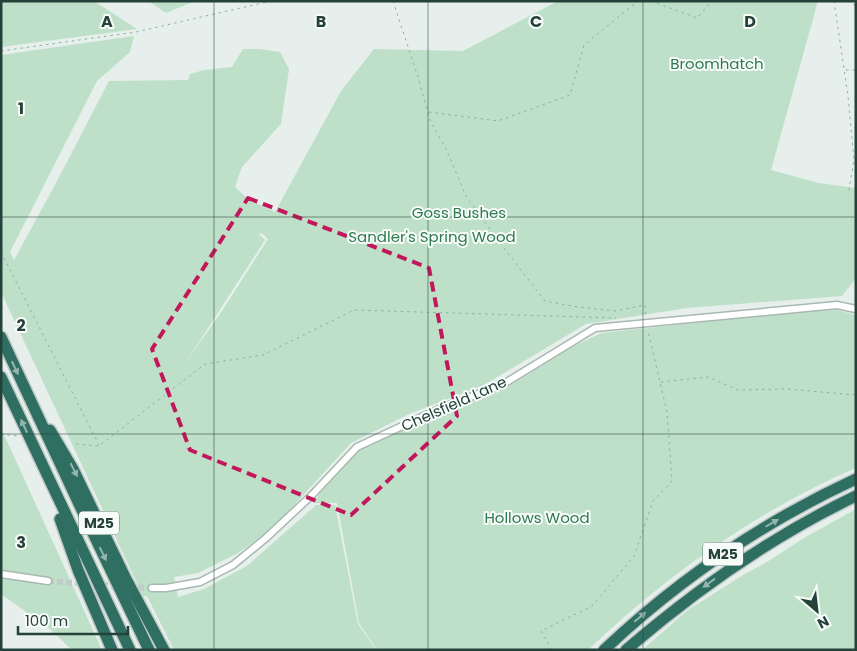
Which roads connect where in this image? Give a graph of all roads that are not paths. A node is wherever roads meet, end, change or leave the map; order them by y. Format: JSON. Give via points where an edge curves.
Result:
{"nodes":[{"id":1,"x":856,"y":309,"type":"edge"},
{"id":2,"x":1,"y":337,"type":"edge"},
{"id":3,"x":1,"y":378,"type":"edge"},
{"id":4,"x":30,"y":399,"type":"junction"},
{"id":5,"x":44,"y":470,"type":"junction"},
{"id":6,"x":856,"y":479,"type":"edge"},
{"id":7,"x":856,"y":496,"type":"edge"},
{"id":8,"x":1,"y":574,"type":"edge"},
{"id":9,"x":48,"y":581,"type":"tunnel mouth"},
{"id":10,"x":152,"y":588,"type":"tunnel mouth"},
{"id":11,"x":112,"y":650,"type":"edge"},
{"id":12,"x":130,"y":650,"type":"edge"},
{"id":13,"x":149,"y":650,"type":"edge"},
{"id":14,"x":164,"y":650,"type":"edge"},
{"id":15,"x":604,"y":650,"type":"edge"},
{"id":16,"x":626,"y":650,"type":"edge"}],
"edges":[{"from":1,"to":10,"type":"street","name":"Chelsfield Lane","via":[[837,305],[596,328],[502,384],[357,447],[312,495],[233,565],[200,582]]},
{"from":2,"to":4,"type":"highway","number":"M25","one_way":true},
{"from":5,"to":3,"type":"highway","number":"M25","one_way":true},
{"from":4,"to":13,"type":"highway","number":"M25","one_way":true},
{"from":4,"to":14,"type":"highway","number":"M25","one_way":true,"via":[[73,469]]},
{"from":5,"to":11,"type":"highway","number":"M25","via":[[78,570]]},
{"from":5,"to":12,"type":"highway","number":"M25"},
{"from":15,"to":6,"type":"highway","number":"M25","one_way":true,"via":[[666,596],[713,561],[788,513]]},
{"from":7,"to":16,"type":"highway","number":"M25","one_way":true,"via":[[743,560],[694,594]]},
{"from":8,"to":9,"type":"street"}]}
